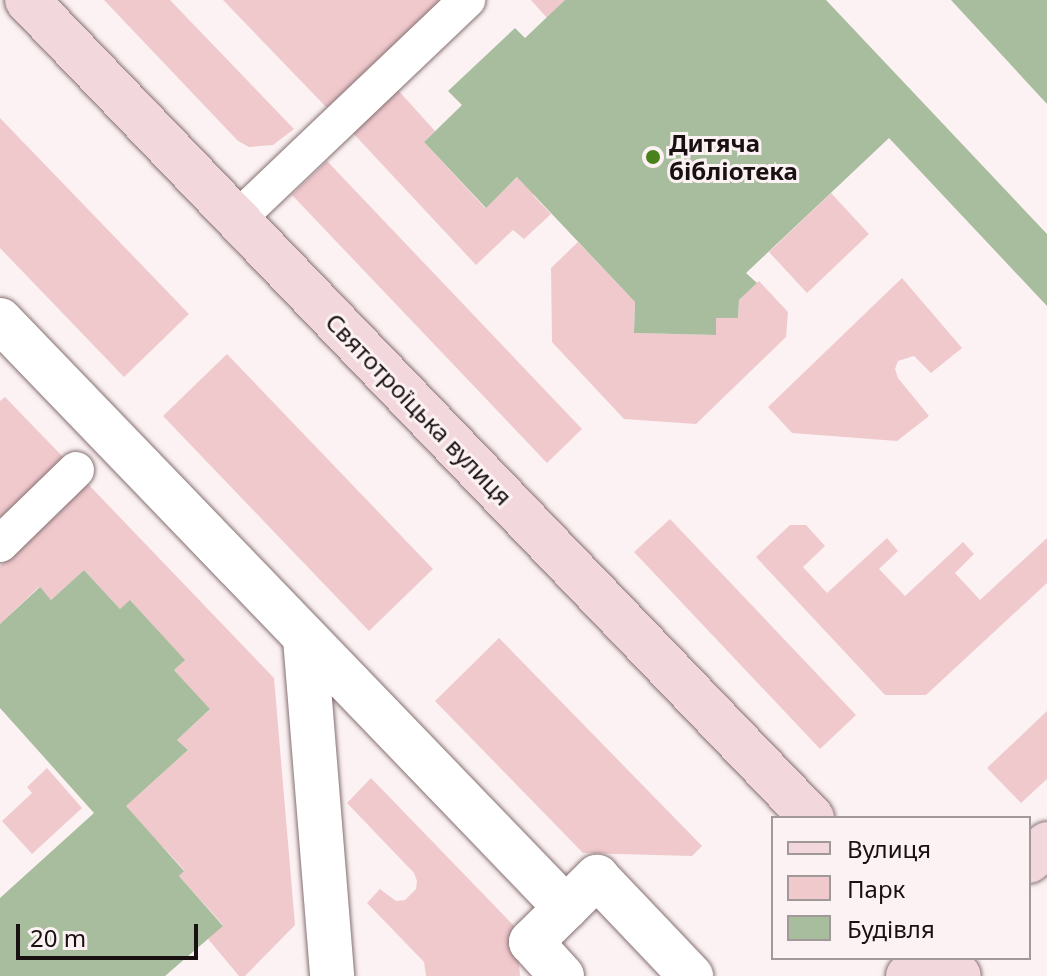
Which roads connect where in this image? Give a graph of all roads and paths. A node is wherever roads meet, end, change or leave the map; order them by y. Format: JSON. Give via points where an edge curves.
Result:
{"nodes":[{"id":1,"x":27,"y":0,"type":"edge"},
{"id":2,"x":467,"y":0,"type":"edge"},
{"id":3,"x":237,"y":219,"type":"junction"},
{"id":4,"x":0,"y":320,"type":"edge"},
{"id":5,"x":76,"y":470,"type":"dead end"},
{"id":6,"x":0,"y":544,"type":"edge"},
{"id":7,"x":305,"y":638,"type":"junction"},
{"id":8,"x":810,"y":816,"type":"edge"},
{"id":9,"x":1047,"y":844,"type":"edge"},
{"id":10,"x":1031,"y":859,"type":"edge"},
{"id":11,"x":566,"y":908,"type":"junction"},
{"id":12,"x":925,"y":960,"type":"edge"},
{"id":13,"x":943,"y":960,"type":"edge"},
{"id":14,"x":332,"y":976,"type":"edge"},
{"id":15,"x":562,"y":976,"type":"edge"},
{"id":16,"x":691,"y":976,"type":"edge"},
{"id":17,"x":908,"y":976,"type":"edge"},
{"id":18,"x":959,"y":976,"type":"edge"}],
"edges":[{"from":1,"to":3,"type":"street","name":"Святотроїцька вулиця"},
{"from":2,"to":3,"type":"lane"},
{"from":3,"to":8,"type":"street","name":"Святотроїцька вулиця"},
{"from":4,"to":7,"type":"street"},
{"from":5,"to":6,"type":"lane"},
{"from":7,"to":11,"type":"street"},
{"from":7,"to":14,"type":"street"},
{"from":9,"to":10,"type":"street"},
{"from":11,"to":15,"type":"street","via":[[531,942]]},
{"from":11,"to":16,"type":"street","via":[[597,877]]},
{"from":12,"to":17,"type":"street"},
{"from":13,"to":18,"type":"street"}]}
